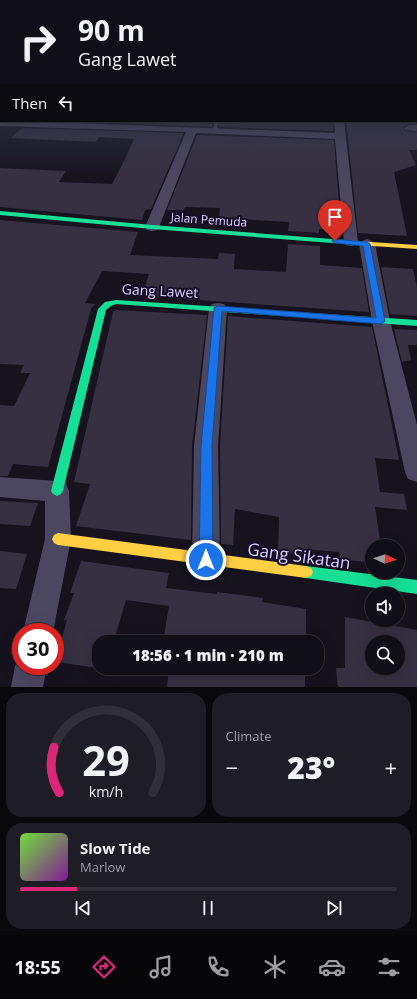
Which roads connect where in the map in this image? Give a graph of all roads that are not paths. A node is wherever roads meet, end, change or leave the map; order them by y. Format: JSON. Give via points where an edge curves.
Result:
{"nodes":[{"id":1,"x":14,"y":122,"type":"edge"},
{"id":2,"x":339,"y":122,"type":"edge"},
{"id":3,"x":0,"y":123,"type":"edge"},
{"id":4,"x":112,"y":124,"type":"edge"},
{"id":5,"x":216,"y":125,"type":"edge"},
{"id":6,"x":192,"y":130,"type":"junction"},
{"id":7,"x":340,"y":136,"type":"junction"},
{"id":8,"x":0,"y":213,"type":"edge"},
{"id":9,"x":152,"y":227,"type":"junction"},
{"id":10,"x":359,"y":243,"type":"junction"},
{"id":11,"x":417,"y":247,"type":"edge"},
{"id":12,"x":218,"y":308,"type":"junction"},
{"id":13,"x":381,"y":321,"type":"junction"},
{"id":14,"x":417,"y":323,"type":"edge"},
{"id":15,"x":417,"y":472,"type":"edge"},
{"id":16,"x":0,"y":487,"type":"edge"},
{"id":17,"x":57,"y":491,"type":"junction"},
{"id":18,"x":58,"y":540,"type":"junction"},
{"id":19,"x":206,"y":560,"type":"junction"},
{"id":20,"x":417,"y":587,"type":"edge"},
{"id":21,"x":40,"y":623,"type":"edge"},
{"id":22,"x":29,"y":675,"type":"edge"},
{"id":23,"x":27,"y":687,"type":"edge"}],
"edges":[{"from":1,"to":3,"type":"street"},
{"from":1,"to":4,"type":"street"},
{"from":2,"to":7,"type":"street"},
{"from":4,"to":6,"type":"street"},
{"from":5,"to":6,"type":"street"},
{"from":5,"to":7,"type":"street"},
{"from":6,"to":9,"type":"street"},
{"from":7,"to":10,"type":"street"},
{"from":8,"to":9,"type":"street","name":"Jalan Pemuda"},
{"from":9,"to":10,"type":"street","name":"Jalan Pemuda"},
{"from":10,"to":11,"type":"street","name":"Jalan Pemuda"},
{"from":10,"to":13,"type":"street"},
{"from":12,"to":13,"type":"street","name":"Gang Lawet"},
{"from":12,"to":17,"type":"street","name":"Gang Lawet","via":[[116,302],[102,309]]},
{"from":12,"to":19,"type":"street","via":[[206,446]]},
{"from":13,"to":14,"type":"street","name":"Gang Lawet"},
{"from":13,"to":15,"type":"street"},
{"from":16,"to":17,"type":"street"},
{"from":17,"to":18,"type":"street"},
{"from":18,"to":19,"type":"street","name":"Gang Sikatan"},
{"from":18,"to":21,"type":"street"},
{"from":19,"to":20,"type":"street","name":"Gang Sikatan"},
{"from":22,"to":23,"type":"street"}]}
